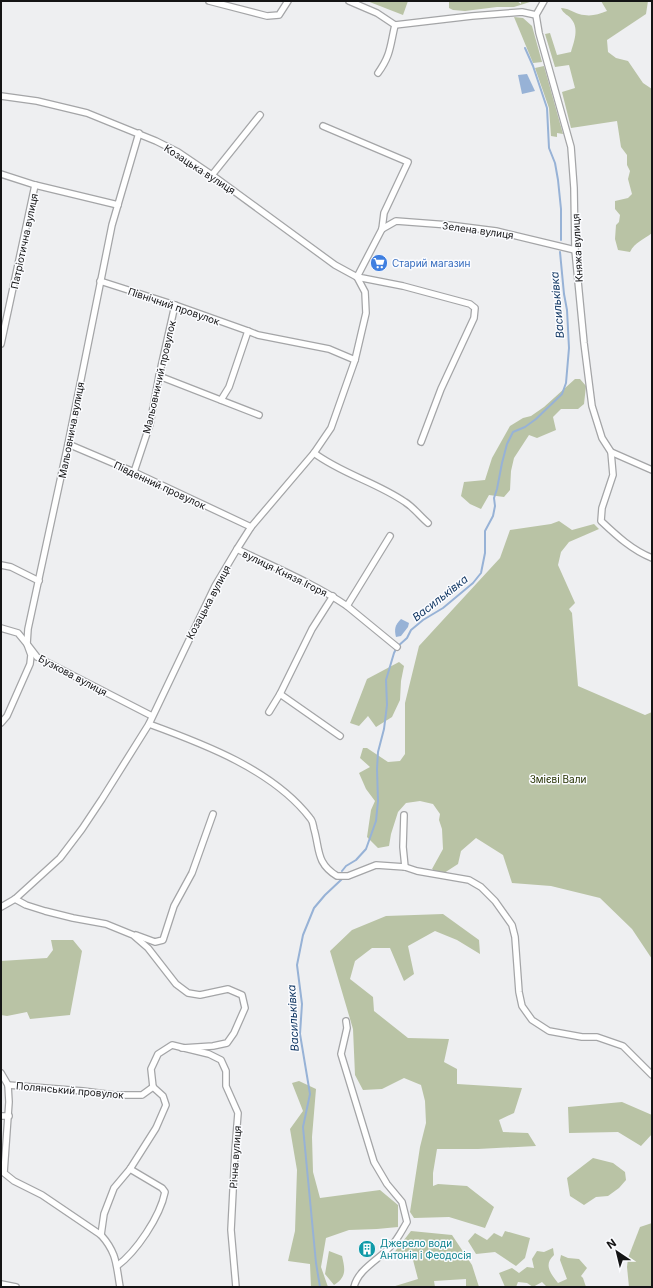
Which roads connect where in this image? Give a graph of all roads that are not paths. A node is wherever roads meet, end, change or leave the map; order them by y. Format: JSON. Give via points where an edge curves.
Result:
{"nodes":[{"id":1,"x":209,"y":1,"type":"edge"},
{"id":2,"x":288,"y":1,"type":"edge"},
{"id":3,"x":349,"y":1,"type":"edge"},
{"id":4,"x":544,"y":1,"type":"edge"},
{"id":5,"x":536,"y":15,"type":"junction"},
{"id":6,"x":395,"y":25,"type":"junction"},
{"id":7,"x":378,"y":73,"type":"dead end"},
{"id":8,"x":1,"y":96,"type":"edge"},
{"id":9,"x":260,"y":115,"type":"dead end"},
{"id":10,"x":323,"y":126,"type":"dead end"},
{"id":11,"x":139,"y":133,"type":"junction"},
{"id":12,"x":1,"y":174,"type":"edge"},
{"id":13,"x":212,"y":175,"type":"junction"},
{"id":14,"x":35,"y":185,"type":"junction"},
{"id":15,"x":118,"y":205,"type":"junction"},
{"id":16,"x":382,"y":230,"type":"junction"},
{"id":17,"x":576,"y":250,"type":"junction"},
{"id":18,"x":357,"y":277,"type":"junction"},
{"id":19,"x":100,"y":281,"type":"junction"},
{"id":20,"x":175,"y":305,"type":"junction"},
{"id":21,"x":248,"y":331,"type":"junction"},
{"id":22,"x":1,"y":344,"type":"edge"},
{"id":23,"x":355,"y":360,"type":"junction"},
{"id":24,"x":159,"y":376,"type":"junction"},
{"id":25,"x":221,"y":400,"type":"junction"},
{"id":26,"x":259,"y":415,"type":"dead end"},
{"id":27,"x":421,"y":442,"type":"dead end"},
{"id":28,"x":68,"y":444,"type":"junction"},
{"id":29,"x":612,"y":452,"type":"junction"},
{"id":30,"x":314,"y":453,"type":"junction"},
{"id":31,"x":652,"y":470,"type":"edge"},
{"id":32,"x":134,"y":472,"type":"junction"},
{"id":33,"x":428,"y":523,"type":"dead end"},
{"id":34,"x":251,"y":527,"type":"junction"},
{"id":35,"x":390,"y":536,"type":"dead end"},
{"id":36,"x":237,"y":549,"type":"junction"},
{"id":37,"x":652,"y":558,"type":"edge"},
{"id":38,"x":1,"y":565,"type":"edge"},
{"id":39,"x":39,"y":581,"type":"junction"},
{"id":40,"x":333,"y":596,"type":"junction"},
{"id":41,"x":347,"y":606,"type":"junction"},
{"id":42,"x":1,"y":628,"type":"edge"},
{"id":43,"x":27,"y":644,"type":"junction"},
{"id":44,"x":397,"y":647,"type":"dead end"},
{"id":45,"x":280,"y":694,"type":"junction"},
{"id":46,"x":269,"y":712,"type":"dead end"},
{"id":47,"x":152,"y":716,"type":"junction"},
{"id":48,"x":1,"y":723,"type":"edge"},
{"id":49,"x":149,"y":724,"type":"junction"},
{"id":50,"x":340,"y":736,"type":"dead end"},
{"id":51,"x":213,"y":814,"type":"dead end"},
{"id":52,"x":404,"y":815,"type":"dead end"},
{"id":53,"x":405,"y":867,"type":"junction"},
{"id":54,"x":15,"y":899,"type":"junction"},
{"id":55,"x":1,"y":907,"type":"edge"},
{"id":56,"x":133,"y":935,"type":"junction"},
{"id":57,"x":346,"y":1021,"type":"dead end"},
{"id":58,"x":182,"y":1048,"type":"junction"},
{"id":59,"x":1,"y":1073,"type":"edge"},
{"id":60,"x":652,"y":1075,"type":"edge"},
{"id":61,"x":8,"y":1085,"type":"junction"},
{"id":62,"x":154,"y":1086,"type":"junction"},
{"id":63,"x":1,"y":1116,"type":"edge"},
{"id":64,"x":9,"y":1116,"type":"junction"},
{"id":65,"x":130,"y":1169,"type":"junction"},
{"id":66,"x":2,"y":1176,"type":"edge"},
{"id":67,"x":101,"y":1235,"type":"junction"},
{"id":68,"x":116,"y":1266,"type":"junction"},
{"id":69,"x":1,"y":1284,"type":"edge"},
{"id":70,"x":16,"y":1287,"type":"edge"},
{"id":71,"x":120,"y":1287,"type":"edge"},
{"id":72,"x":236,"y":1287,"type":"edge"},
{"id":73,"x":354,"y":1287,"type":"edge"}],
"edges":[{"from":1,"to":2,"type":"street","via":[[267,16],[279,16]]},
{"from":3,"to":6,"type":"street","via":[[377,13]]},
{"from":4,"to":5,"type":"street"},
{"from":5,"to":6,"type":"street","via":[[522,12]]},
{"from":5,"to":17,"type":"street","name":"Княжа вулиця","via":[[571,147]]},
{"from":6,"to":7,"type":"street","via":[[391,49]]},
{"from":8,"to":11,"type":"street","name":"Козацька вулиця","via":[[37,101],[87,113]]},
{"from":9,"to":13,"type":"street"},
{"from":10,"to":16,"type":"street","via":[[408,162],[384,213]]},
{"from":11,"to":13,"type":"street","name":"Козацька вулиця","via":[[178,152]]},
{"from":11,"to":15,"type":"street","name":"Мальовнича вулиця"},
{"from":12,"to":14,"type":"street","name":"Патріотична вулиця"},
{"from":13,"to":18,"type":"street","name":"Козацька вулиця","via":[[335,265]]},
{"from":14,"to":15,"type":"street","name":"Патріотична вулиця"},
{"from":14,"to":22,"type":"street","name":"Патріотична вулиця"},
{"from":15,"to":19,"type":"street","name":"Мальовнича вулиця"},
{"from":16,"to":17,"type":"street","name":"Зелена вулиця","via":[[396,221],[449,225],[496,231]]},
{"from":16,"to":18,"type":"street"},
{"from":17,"to":29,"type":"street","name":"Княжа вулиця","via":[[592,406],[602,438]]},
{"from":18,"to":23,"type":"street","name":"Козацька вулиця","via":[[366,292],[366,313]]},
{"from":18,"to":27,"type":"street","via":[[403,286],[470,304],[475,308],[474,318],[441,389]]},
{"from":19,"to":20,"type":"street","name":"Північний провулок"},
{"from":19,"to":28,"type":"street","name":"Мальовнича вулиця"},
{"from":20,"to":21,"type":"street","name":"Північний провулок"},
{"from":20,"to":24,"type":"street","name":"Мальовничий провулок"},
{"from":21,"to":23,"type":"street","name":"Північний провулок","via":[[329,349]]},
{"from":21,"to":25,"type":"street","via":[[229,387]]},
{"from":23,"to":30,"type":"street","name":"Козацька вулиця","via":[[331,428]]},
{"from":24,"to":25,"type":"street"},
{"from":24,"to":32,"type":"street","name":"Мальовничий провулок","via":[[150,424]]},
{"from":25,"to":26,"type":"street"},
{"from":28,"to":32,"type":"street","name":"Південний провулок"},
{"from":28,"to":39,"type":"street","name":"Мальовнича вулиця"},
{"from":29,"to":31,"type":"street"},
{"from":29,"to":37,"type":"street","via":[[613,475],[602,508],[601,521],[638,553]]},
{"from":30,"to":33,"type":"street","via":[[326,462],[406,502]]},
{"from":30,"to":34,"type":"street","name":"Козацька вулиця"},
{"from":32,"to":34,"type":"street","name":"Південний провулок"},
{"from":34,"to":36,"type":"street","name":"Козацька вулиця"},
{"from":35,"to":41,"type":"street"},
{"from":36,"to":40,"type":"street","name":"вулиця Князя Ігоря"},
{"from":36,"to":47,"type":"street","name":"Козацька вулиця","via":[[212,592]]},
{"from":38,"to":39,"type":"street","via":[[11,567]]},
{"from":39,"to":43,"type":"street","name":"Мальовнича вулиця"},
{"from":40,"to":41,"type":"street","name":"вулиця Князя Ігоря"},
{"from":40,"to":45,"type":"street","name":"вулиця Князя Ігоря","via":[[312,629]]},
{"from":41,"to":44,"type":"street","name":"вулиця Князя Ігоря"},
{"from":42,"to":43,"type":"street","name":"Бузкова вулиця","via":[[18,633]]},
{"from":43,"to":47,"type":"street","name":"Бузкова вулиця","via":[[37,657]]},
{"from":43,"to":48,"type":"street","name":"Мальовнича вулиця","via":[[31,655],[30,664],[7,716]]},
{"from":45,"to":46,"type":"street","name":"вулиця Князя Ігоря"},
{"from":45,"to":50,"type":"street"},
{"from":47,"to":49,"type":"street","name":"Козацька вулиця"},
{"from":49,"to":53,"type":"street","via":[[240,761],[291,796],[312,819],[323,865],[337,876],[348,876],[376,865]]},
{"from":49,"to":54,"type":"street","name":"Козацька вулиця","via":[[102,799],[60,858]]},
{"from":51,"to":56,"type":"street","via":[[192,873],[174,906],[163,940],[155,942]]},
{"from":52,"to":53,"type":"street"},
{"from":53,"to":60,"type":"street","via":[[469,880],[481,887],[495,901],[512,926],[519,992],[522,1006],[532,1020],[549,1032],[597,1037],[624,1046]]},
{"from":54,"to":55,"type":"street","name":"Козацька вулиця"},
{"from":54,"to":56,"type":"street","via":[[45,911],[106,924]]},
{"from":56,"to":58,"type":"street","via":[[148,948],[176,984],[188,993],[200,995],[228,989],[242,995],[245,1008],[227,1043]]},
{"from":57,"to":73,"type":"street","via":[[347,1028],[341,1054],[374,1162],[402,1202],[407,1222],[392,1245],[355,1281]]},
{"from":58,"to":62,"type":"street","name":"Річна вулиця","via":[[172,1045],[158,1054],[151,1069]]},
{"from":58,"to":72,"type":"street","name":"Річна вулиця","via":[[209,1054],[222,1060],[226,1071],[226,1086],[238,1113],[231,1230]]},
{"from":59,"to":61,"type":"street"},
{"from":61,"to":62,"type":"street","name":"Полянський провулок","via":[[83,1090],[114,1095],[142,1095]]},
{"from":61,"to":64,"type":"street"},
{"from":62,"to":65,"type":"street","via":[[166,1104],[156,1128]]},
{"from":63,"to":64,"type":"street"},
{"from":64,"to":66,"type":"street"},
{"from":65,"to":67,"type":"street","via":[[114,1188],[104,1214]]},
{"from":65,"to":68,"type":"street","via":[[165,1192],[162,1204],[148,1231],[123,1262]]},
{"from":66,"to":67,"type":"street","via":[[42,1195]]},
{"from":67,"to":68,"type":"street","via":[[114,1254]]},
{"from":68,"to":71,"type":"street"},
{"from":69,"to":70,"type":"street"}]}
